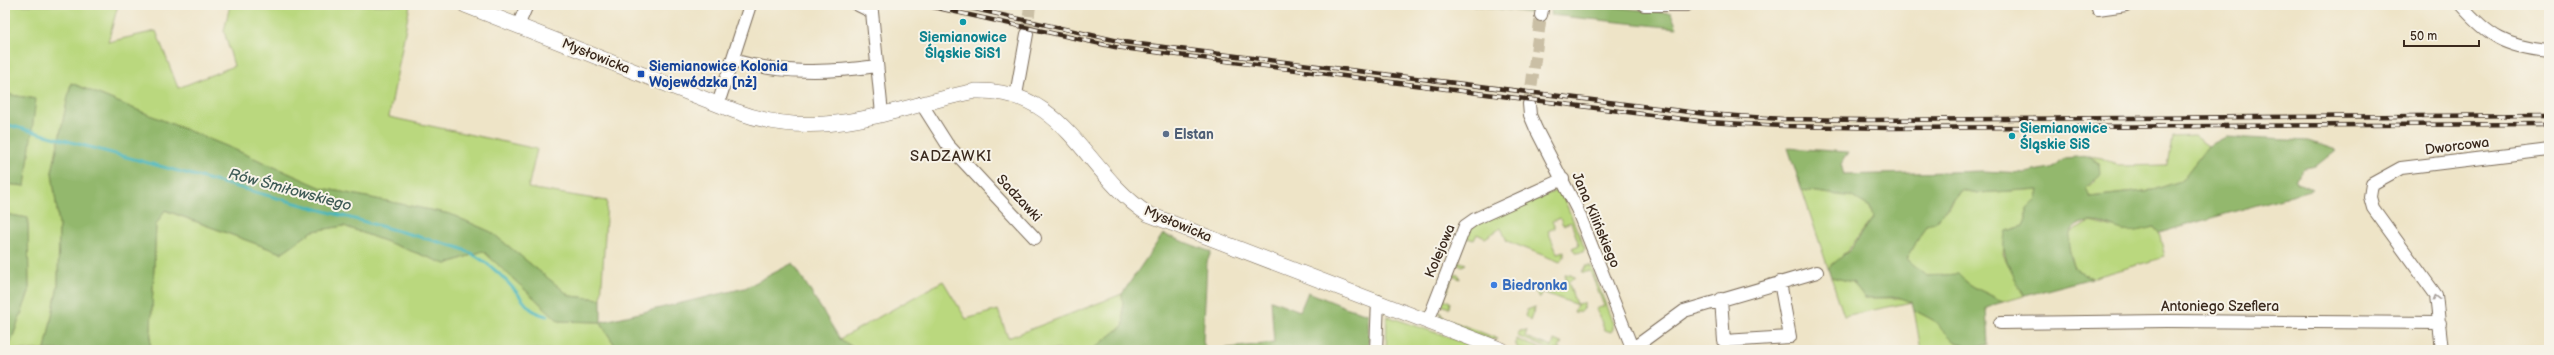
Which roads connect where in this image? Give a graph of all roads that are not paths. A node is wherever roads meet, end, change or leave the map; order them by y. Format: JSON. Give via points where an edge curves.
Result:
{"nodes":[{"id":1,"x":465,"y":5,"type":"edge"},
{"id":2,"x":527,"y":5,"type":"edge"},
{"id":3,"x":750,"y":5,"type":"edge"},
{"id":4,"x":858,"y":5,"type":"edge"},
{"id":5,"x":1644,"y":5,"type":"edge"},
{"id":6,"x":1687,"y":5,"type":"edge"},
{"id":7,"x":2126,"y":5,"type":"edge"},
{"id":8,"x":2461,"y":5,"type":"edge"},
{"id":9,"x":2098,"y":9,"type":"dead end"},
{"id":10,"x":518,"y":26,"type":"junction"},
{"id":11,"x":1027,"y":34,"type":"tunnel mouth"},
{"id":12,"x":2549,"y":51,"type":"edge"},
{"id":13,"x":732,"y":60,"type":"junction"},
{"id":14,"x":877,"y":66,"type":"junction"},
{"id":15,"x":1016,"y":94,"type":"junction"},
{"id":16,"x":921,"y":103,"type":"junction"},
{"id":17,"x":718,"y":104,"type":"junction"},
{"id":18,"x":1529,"y":104,"type":"tunnel mouth"},
{"id":19,"x":882,"y":114,"type":"junction"},
{"id":20,"x":2549,"y":150,"type":"edge"},
{"id":21,"x":1563,"y":179,"type":"junction"},
{"id":22,"x":1035,"y":238,"type":"dead end"},
{"id":23,"x":1817,"y":272,"type":"dead end"},
{"id":24,"x":1780,"y":282,"type":"junction"},
{"id":25,"x":1721,"y":299,"type":"junction"},
{"id":26,"x":1378,"y":301,"type":"junction"},
{"id":27,"x":1428,"y":321,"type":"junction"},
{"id":28,"x":2000,"y":323,"type":"dead end"},
{"id":29,"x":2440,"y":323,"type":"junction"},
{"id":30,"x":1376,"y":350,"type":"edge"},
{"id":31,"x":1502,"y":350,"type":"edge"},
{"id":32,"x":1632,"y":350,"type":"edge"},
{"id":33,"x":2442,"y":350,"type":"edge"}],
"edges":[{"from":1,"to":10,"type":"street","name":"Mysłowicka"},
{"from":2,"to":10,"type":"street"},
{"from":3,"to":13,"type":"street"},
{"from":4,"to":14,"type":"street","via":[[872,12]]},
{"from":5,"to":6,"type":"street"},
{"from":7,"to":9,"type":"street"},
{"from":8,"to":12,"type":"street","via":[[2477,23],[2501,41],[2529,49]]},
{"from":10,"to":17,"type":"street","name":"Mysłowicka"},
{"from":11,"to":15,"type":"street"},
{"from":13,"to":14,"type":"street","via":[[775,69],[824,72]]},
{"from":13,"to":17,"type":"street"},
{"from":14,"to":19,"type":"street"},
{"from":15,"to":16,"type":"street","name":"Mysłowicka","via":[[990,90],[975,91]]},
{"from":15,"to":26,"type":"street","name":"Mysłowicka","via":[[1031,101],[1055,119],[1128,198],[1148,214]]},
{"from":16,"to":19,"type":"street","name":"Mysłowicka"},
{"from":16,"to":22,"type":"street","name":"Sadzawki","via":[[947,144]]},
{"from":17,"to":19,"type":"street","name":"Mysłowicka","via":[[761,120],[798,126],[846,122]]},
{"from":18,"to":21,"type":"street","name":"Jana Kilińskiego","via":[[1530,115],[1536,129]]},
{"from":29,"to":20,"type":"street","name":"Dworcowa","one_way":true,"via":[[2436,295],[2431,286],[2373,208],[2370,196],[2372,184],[2401,168]]},
{"from":21,"to":27,"type":"street","name":"Kolejowa","via":[[1465,226]]},
{"from":21,"to":32,"type":"street","name":"Jana Kilińskiego"},
{"from":23,"to":24,"type":"street"},
{"from":24,"to":25,"type":"street"},
{"from":24,"to":25,"type":"street","via":[[1790,337],[1724,341]]},
{"from":25,"to":32,"type":"street","via":[[1684,311]]},
{"from":26,"to":27,"type":"street","name":"Mysłowicka"},
{"from":26,"to":30,"type":"street"},
{"from":27,"to":31,"type":"street","name":"Mysłowicka"},
{"from":28,"to":29,"type":"street","name":"Antoniego Szeflera"},
{"from":29,"to":33,"type":"street"}]}
